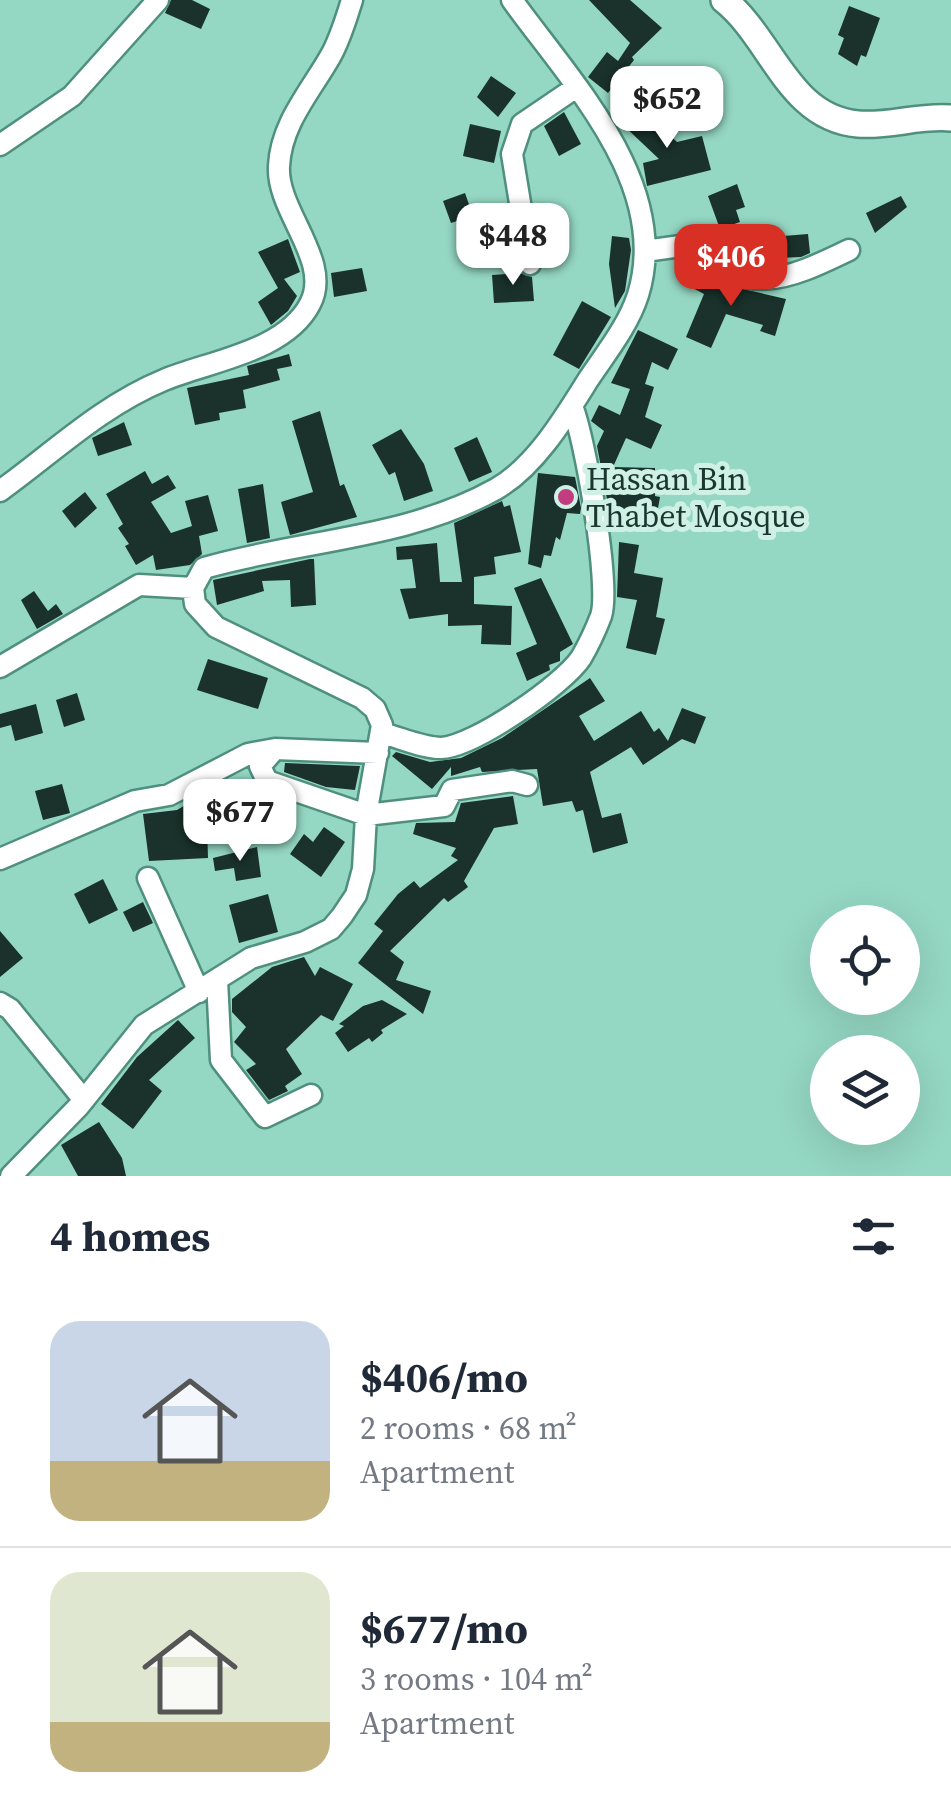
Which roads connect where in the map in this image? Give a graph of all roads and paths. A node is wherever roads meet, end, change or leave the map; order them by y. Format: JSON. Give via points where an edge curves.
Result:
{"nodes":[{"id":1,"x":158,"y":0,"type":"edge"},
{"id":2,"x":352,"y":0,"type":"edge"},
{"id":3,"x":512,"y":0,"type":"edge"},
{"id":4,"x":724,"y":0,"type":"edge"},
{"id":5,"x":575,"y":88,"type":"junction"},
{"id":6,"x":951,"y":118,"type":"edge"},
{"id":7,"x":0,"y":144,"type":"edge"},
{"id":8,"x":849,"y":250,"type":"dead end"},
{"id":9,"x":645,"y":252,"type":"junction"},
{"id":10,"x":530,"y":264,"type":"dead end"},
{"id":11,"x":572,"y":406,"type":"junction"},
{"id":12,"x":0,"y":491,"type":"edge"},
{"id":13,"x":192,"y":588,"type":"junction"},
{"id":14,"x":0,"y":668,"type":"edge"},
{"id":15,"x":379,"y":743,"type":"junction"},
{"id":16,"x":275,"y":749,"type":"junction"},
{"id":17,"x":528,"y":785,"type":"dead end"},
{"id":18,"x":366,"y":815,"type":"junction"},
{"id":19,"x":0,"y":858,"type":"edge"},
{"id":20,"x":148,"y":878,"type":"dead end"},
{"id":21,"x":208,"y":986,"type":"junction"},
{"id":22,"x":0,"y":1003,"type":"edge"},
{"id":23,"x":311,"y":1095,"type":"dead end"},
{"id":24,"x":84,"y":1100,"type":"junction"},
{"id":25,"x":11,"y":1176,"type":"edge"}],
"edges":[{"from":1,"to":7,"type":"street","via":[[72,96]]},
{"from":2,"to":12,"type":"street","via":[[332,54],[296,112],[278,168],[314,273],[309,307],[262,345],[162,380],[103,412]]},
{"from":3,"to":5,"type":"street"},
{"from":4,"to":6,"type":"main road","via":[[792,86],[831,119],[861,125]]},
{"from":5,"to":9,"type":"street","via":[[631,182]]},
{"from":5,"to":10,"type":"street","via":[[522,124],[512,154]]},
{"from":8,"to":9,"type":"street","via":[[768,282],[713,267],[688,246]]},
{"from":9,"to":11,"type":"street","via":[[637,298]]},
{"from":11,"to":13,"type":"street","via":[[498,488],[328,543],[204,568]]},
{"from":11,"to":15,"type":"street","via":[[583,432],[605,568],[602,614],[580,660],[535,699],[459,743]]},
{"from":13,"to":14,"type":"street","via":[[139,585]]},
{"from":13,"to":15,"type":"street","via":[[195,604],[216,627],[362,698],[375,709]]},
{"from":15,"to":16,"type":"street"},
{"from":15,"to":18,"type":"street"},
{"from":16,"to":18,"type":"street","via":[[260,766],[267,781]]},
{"from":16,"to":19,"type":"street","via":[[248,754],[169,795],[135,801]]},
{"from":17,"to":18,"type":"street","via":[[512,781],[452,790],[444,806]]},
{"from":18,"to":21,"type":"street","via":[[356,895],[331,930],[250,958]]},
{"from":20,"to":21,"type":"street"},
{"from":21,"to":23,"type":"street","via":[[221,1060],[265,1117]]},
{"from":21,"to":24,"type":"street","via":[[144,1026]]},
{"from":22,"to":24,"type":"street"},
{"from":24,"to":25,"type":"street"}]}
